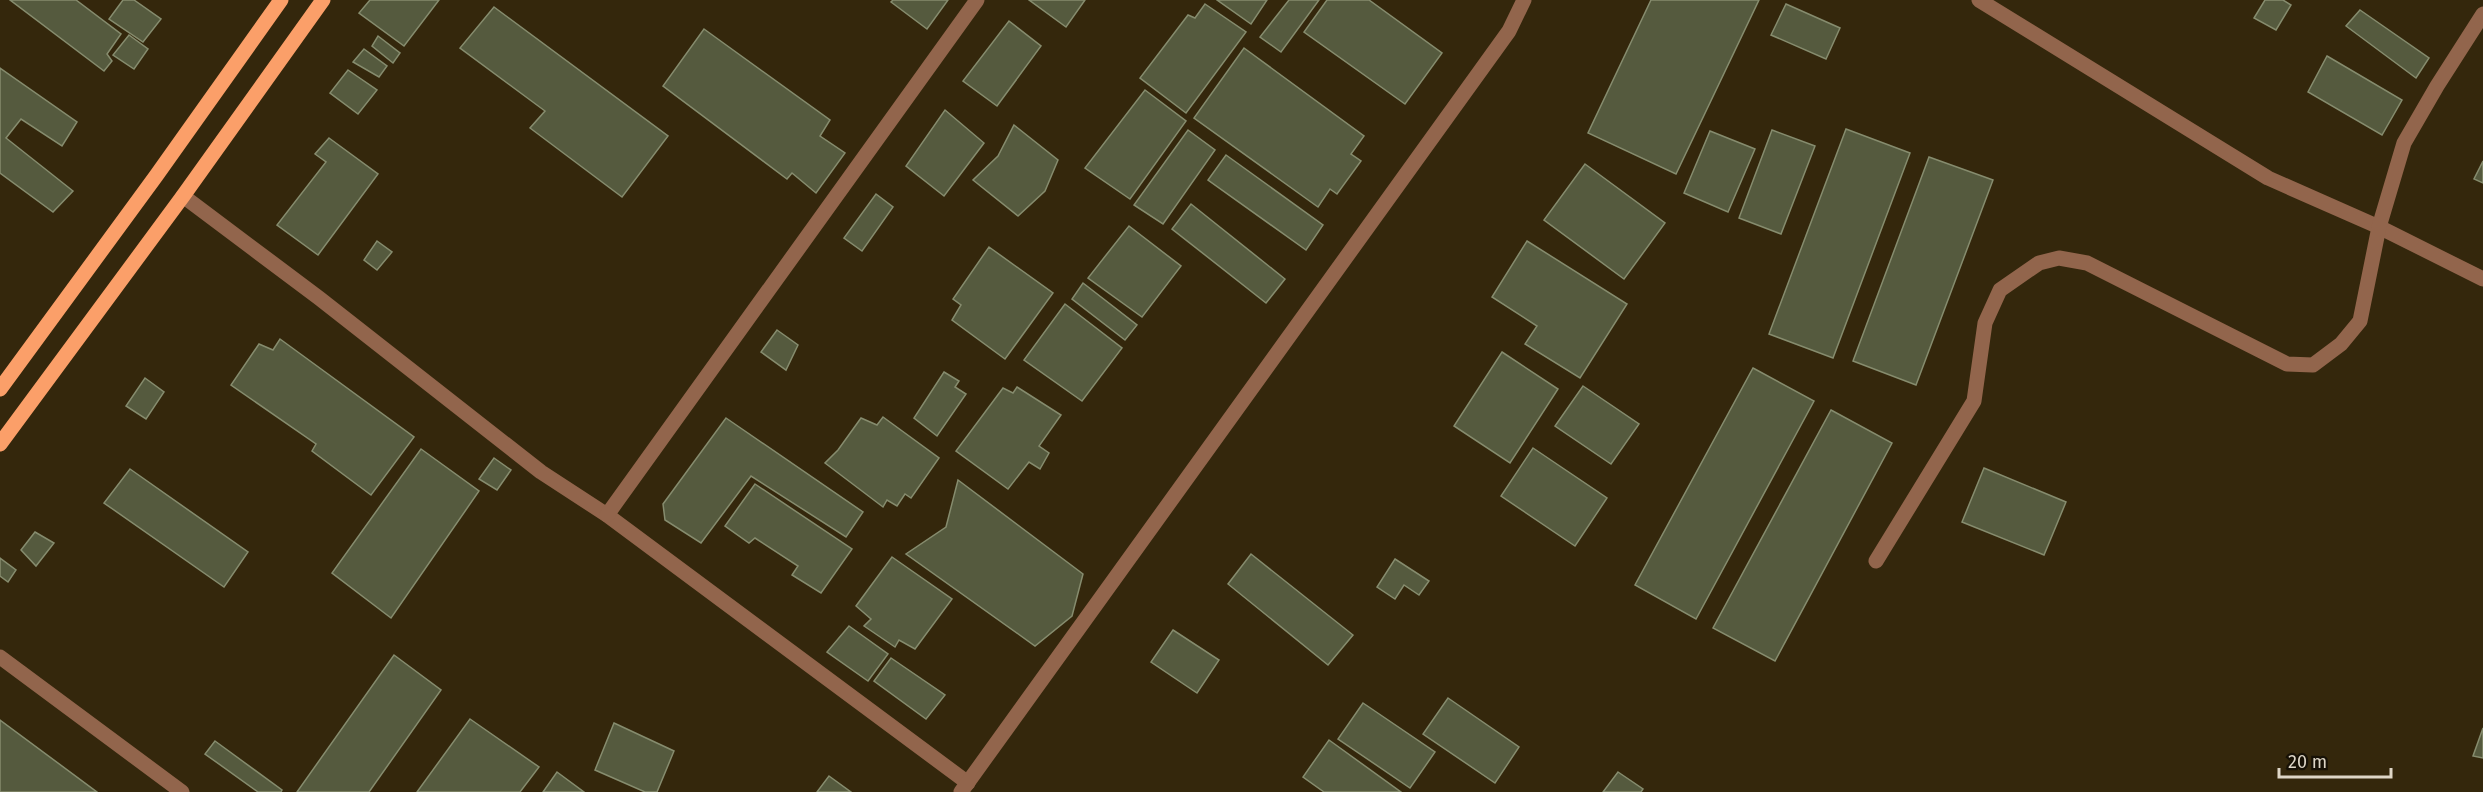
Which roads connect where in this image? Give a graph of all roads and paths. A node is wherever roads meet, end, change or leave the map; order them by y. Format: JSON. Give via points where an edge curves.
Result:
{"nodes":[{"id":1,"x":281,"y":0,"type":"edge"},
{"id":2,"x":323,"y":0,"type":"edge"},
{"id":3,"x":977,"y":0,"type":"edge"},
{"id":4,"x":1524,"y":0,"type":"edge"},
{"id":5,"x":1979,"y":0,"type":"edge"},
{"id":6,"x":2483,"y":14,"type":"edge"},
{"id":7,"x":183,"y":196,"type":"junction"},
{"id":8,"x":2379,"y":227,"type":"junction"},
{"id":9,"x":2483,"y":279,"type":"edge"},
{"id":10,"x":0,"y":388,"type":"edge"},
{"id":11,"x":0,"y":444,"type":"edge"},
{"id":12,"x":607,"y":515,"type":"junction"},
{"id":13,"x":1876,"y":561,"type":"dead end"},
{"id":14,"x":0,"y":657,"type":"edge"},
{"id":15,"x":965,"y":787,"type":"edge"},
{"id":16,"x":183,"y":792,"type":"edge"}],
"edges":[{"from":1,"to":10,"type":"main road"},
{"from":2,"to":7,"type":"main road"},
{"from":3,"to":12,"type":"street"},
{"from":4,"to":15,"type":"street","via":[[1502,40]]},
{"from":5,"to":8,"type":"street","via":[[2268,178]]},
{"from":6,"to":8,"type":"street","via":[[2404,143]]},
{"from":7,"to":11,"type":"main road"},
{"from":7,"to":12,"type":"street","via":[[541,472]]},
{"from":8,"to":9,"type":"street"},
{"from":8,"to":13,"type":"street","via":[[2360,321],[2341,344],[2313,365],[2287,364],[2087,263],[2059,258],[2039,263],[2000,290],[1985,323],[1974,401]]},
{"from":12,"to":15,"type":"street"},
{"from":14,"to":16,"type":"street"}]}
